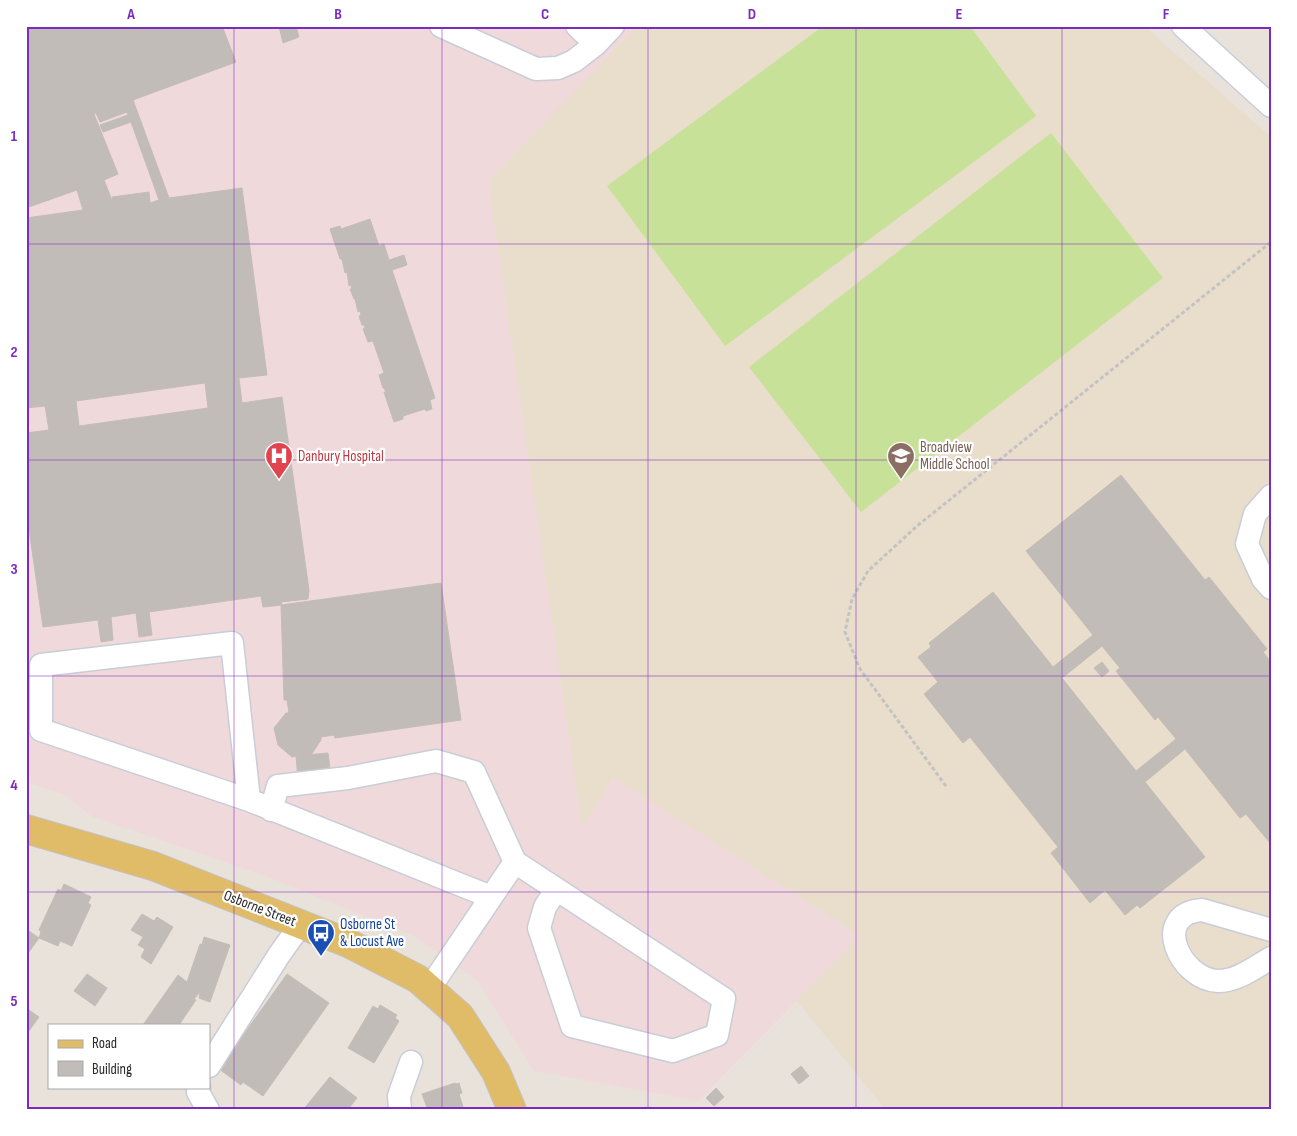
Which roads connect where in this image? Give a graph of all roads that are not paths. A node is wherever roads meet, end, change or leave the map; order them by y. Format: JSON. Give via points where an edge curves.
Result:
{"nodes":[{"id":1,"x":441,"y":26,"type":"edge"},
{"id":2,"x":577,"y":26,"type":"edge"},
{"id":3,"x":613,"y":26,"type":"edge"},
{"id":4,"x":1183,"y":26,"type":"edge"},
{"id":5,"x":596,"y":44,"type":"junction"},
{"id":6,"x":1271,"y":106,"type":"edge"},
{"id":7,"x":1271,"y":496,"type":"edge"},
{"id":8,"x":1271,"y":588,"type":"edge"},
{"id":9,"x":249,"y":800,"type":"junction"},
{"id":10,"x":271,"y":810,"type":"junction"},
{"id":11,"x":26,"y":829,"type":"edge"},
{"id":12,"x":515,"y":862,"type":"junction"},
{"id":13,"x":556,"y":890,"type":"junction"},
{"id":14,"x":491,"y":897,"type":"junction"},
{"id":15,"x":301,"y":924,"type":"junction"},
{"id":16,"x":1271,"y":930,"type":"edge"},
{"id":17,"x":1271,"y":958,"type":"edge"},
{"id":18,"x":429,"y":989,"type":"junction"},
{"id":19,"x":411,"y":1062,"type":"dead end"},
{"id":20,"x":210,"y":1064,"type":"edge"},
{"id":21,"x":199,"y":1088,"type":"edge"},
{"id":22,"x":208,"y":1110,"type":"edge"},
{"id":23,"x":400,"y":1110,"type":"edge"},
{"id":24,"x":512,"y":1110,"type":"edge"}],
"edges":[{"from":1,"to":5,"type":"street","via":[[536,69],[558,68],[574,61]]},
{"from":2,"to":5,"type":"street"},
{"from":3,"to":5,"type":"street"},
{"from":4,"to":6,"type":"street"},
{"from":7,"to":8,"type":"street","via":[[1255,514],[1247,544],[1263,579]]},
{"from":9,"to":9,"type":"street","via":[[41,730],[41,665],[232,643]]},
{"from":9,"to":10,"type":"street"},
{"from":10,"to":12,"type":"street","via":[[278,786],[348,778],[436,762],[474,772]]},
{"from":10,"to":14,"type":"street"},
{"from":11,"to":15,"type":"main road","name":"Osborne Street","via":[[153,866]]},
{"from":12,"to":13,"type":"street"},
{"from":12,"to":14,"type":"street"},
{"from":13,"to":13,"type":"street","via":[[724,999],[717,1035],[673,1051],[572,1026],[538,928],[545,907]]},
{"from":14,"to":18,"type":"street"},
{"from":15,"to":18,"type":"main road","name":"Osborne Street","via":[[348,942],[418,979]]},
{"from":15,"to":20,"type":"street"},
{"from":16,"to":17,"type":"street","via":[[1202,910],[1192,911],[1180,919],[1175,928],[1174,945],[1182,960],[1199,975],[1218,981],[1238,977]]},
{"from":18,"to":24,"type":"main road","name":"Osborne Street","via":[[460,1016],[496,1072]]},
{"from":19,"to":23,"type":"street","via":[[399,1096]]},
{"from":21,"to":22,"type":"street"}]}
